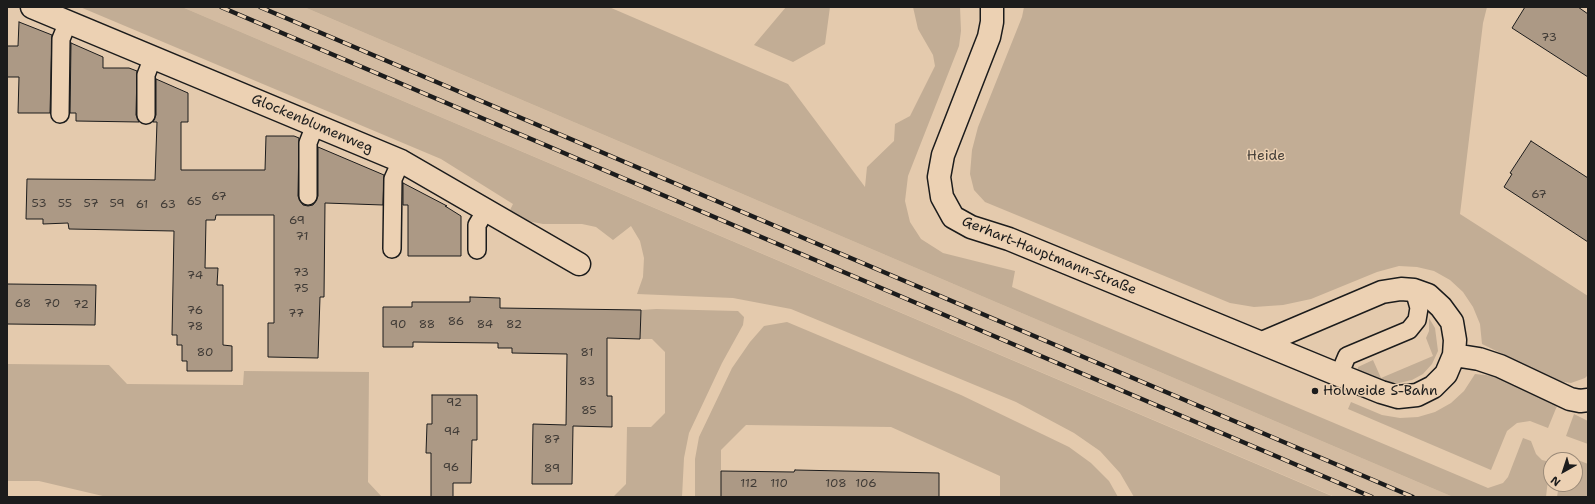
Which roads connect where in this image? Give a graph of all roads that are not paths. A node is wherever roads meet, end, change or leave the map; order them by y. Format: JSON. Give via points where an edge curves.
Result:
{"nodes":[{"id":1,"x":32,"y":7,"type":"edge"},
{"id":2,"x":992,"y":7,"type":"edge"},
{"id":3,"x":68,"y":22,"type":"junction"},
{"id":4,"x":153,"y":57,"type":"junction"},
{"id":5,"x":60,"y":114,"type":"dead end"},
{"id":6,"x":146,"y":115,"type":"dead end"},
{"id":7,"x":315,"y":125,"type":"junction"},
{"id":8,"x":401,"y":161,"type":"junction"},
{"id":9,"x":308,"y":196,"type":"dead end"},
{"id":10,"x":486,"y":210,"type":"junction"},
{"id":11,"x":392,"y":249,"type":"dead end"},
{"id":12,"x":477,"y":250,"type":"dead end"},
{"id":13,"x":579,"y":264,"type":"dead end"},
{"id":14,"x":1414,"y":290,"type":"junction"},
{"id":15,"x":1262,"y":343,"type":"junction"},
{"id":16,"x":1454,"y":355,"type":"junction"},
{"id":17,"x":1339,"y":375,"type":"junction"},
{"id":18,"x":1588,"y":400,"type":"edge"}],
"edges":[{"from":1,"to":3,"type":"street","name":"Glockenblumenweg"},
{"from":2,"to":15,"type":"street","name":"Gerhart-Hauptmann-Straße","via":[[989,37],[943,155],[940,177],[942,198],[953,217],[971,227],[1009,238]]},
{"from":3,"to":4,"type":"street","name":"Glockenblumenweg"},
{"from":3,"to":5,"type":"lane","via":[[61,39]]},
{"from":4,"to":6,"type":"lane","via":[[146,75]]},
{"from":4,"to":7,"type":"street","name":"Glockenblumenweg"},
{"from":7,"to":8,"type":"street","name":"Glockenblumenweg"},
{"from":7,"to":9,"type":"lane","via":[[308,143]]},
{"from":8,"to":10,"type":"street","name":"Glockenblumenweg"},
{"from":8,"to":11,"type":"lane","via":[[393,179]]},
{"from":10,"to":12,"type":"lane","via":[[477,225]]},
{"from":10,"to":13,"type":"street","name":"Glockenblumenweg"},
{"from":14,"to":15,"type":"street","name":"Gerhart-Hauptmann-Straße","via":[[1382,292]]},
{"from":14,"to":16,"type":"street","name":"Gerhart-Hauptmann-Straße","via":[[1428,295],[1452,322]]},
{"from":14,"to":17,"type":"lane","via":[[1419,308],[1417,320],[1409,330],[1347,356]]},
{"from":15,"to":17,"type":"street","name":"Gerhart-Hauptmann-Straße"},
{"from":16,"to":17,"type":"street","name":"Gerhart-Hauptmann-Straße","via":[[1446,374],[1433,387],[1417,395],[1398,397]]},
{"from":16,"to":18,"type":"street","via":[[1500,366],[1570,399]]}]}
